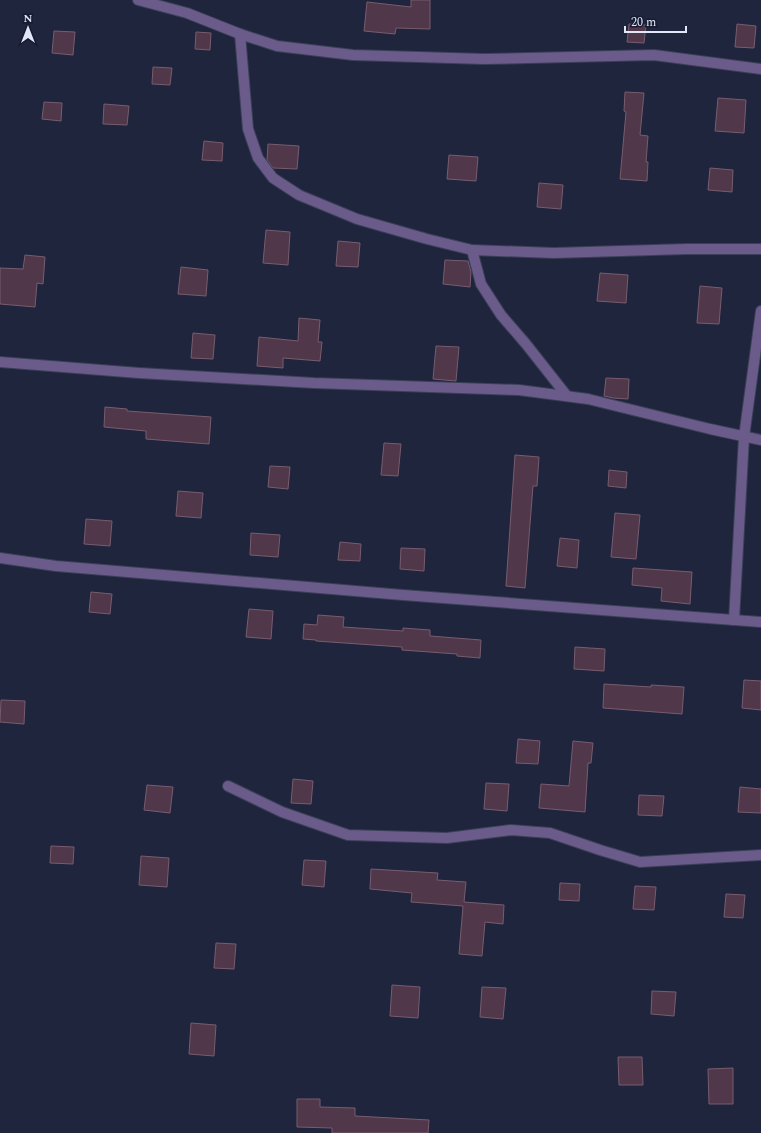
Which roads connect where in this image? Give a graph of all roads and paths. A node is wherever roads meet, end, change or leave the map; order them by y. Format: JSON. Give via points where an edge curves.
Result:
{"nodes":[{"id":1,"x":138,"y":0,"type":"edge"},
{"id":2,"x":240,"y":34,"type":"junction"},
{"id":3,"x":761,"y":69,"type":"edge"},
{"id":4,"x":761,"y":249,"type":"edge"},
{"id":5,"x":472,"y":250,"type":"junction"},
{"id":6,"x":761,"y":311,"type":"edge"},
{"id":7,"x":0,"y":362,"type":"edge"},
{"id":8,"x":567,"y":396,"type":"junction"},
{"id":9,"x":744,"y":437,"type":"junction"},
{"id":10,"x":761,"y":440,"type":"edge"},
{"id":11,"x":0,"y":558,"type":"edge"},
{"id":12,"x":734,"y":620,"type":"junction"},
{"id":13,"x":761,"y":622,"type":"edge"},
{"id":14,"x":228,"y":786,"type":"dead end"},
{"id":15,"x":761,"y":855,"type":"edge"}],
"edges":[{"from":1,"to":2,"type":"street","via":[[187,13]]},
{"from":2,"to":3,"type":"street","via":[[277,46],[353,55],[484,59],[654,55]]},
{"from":2,"to":5,"type":"street","via":[[248,129],[258,158],[273,178],[299,195],[357,219]]},
{"from":4,"to":5,"type":"street","via":[[554,253]]},
{"from":5,"to":8,"type":"street","via":[[481,284],[501,315]]},
{"from":6,"to":9,"type":"street"},
{"from":7,"to":8,"type":"street","via":[[314,383],[519,390]]},
{"from":8,"to":9,"type":"street"},
{"from":9,"to":10,"type":"street"},
{"from":9,"to":12,"type":"street"},
{"from":11,"to":12,"type":"street","via":[[56,566],[396,595]]},
{"from":12,"to":13,"type":"street"},
{"from":14,"to":15,"type":"street","via":[[282,812],[348,835],[447,838],[511,830],[550,833],[640,862]]}]}
